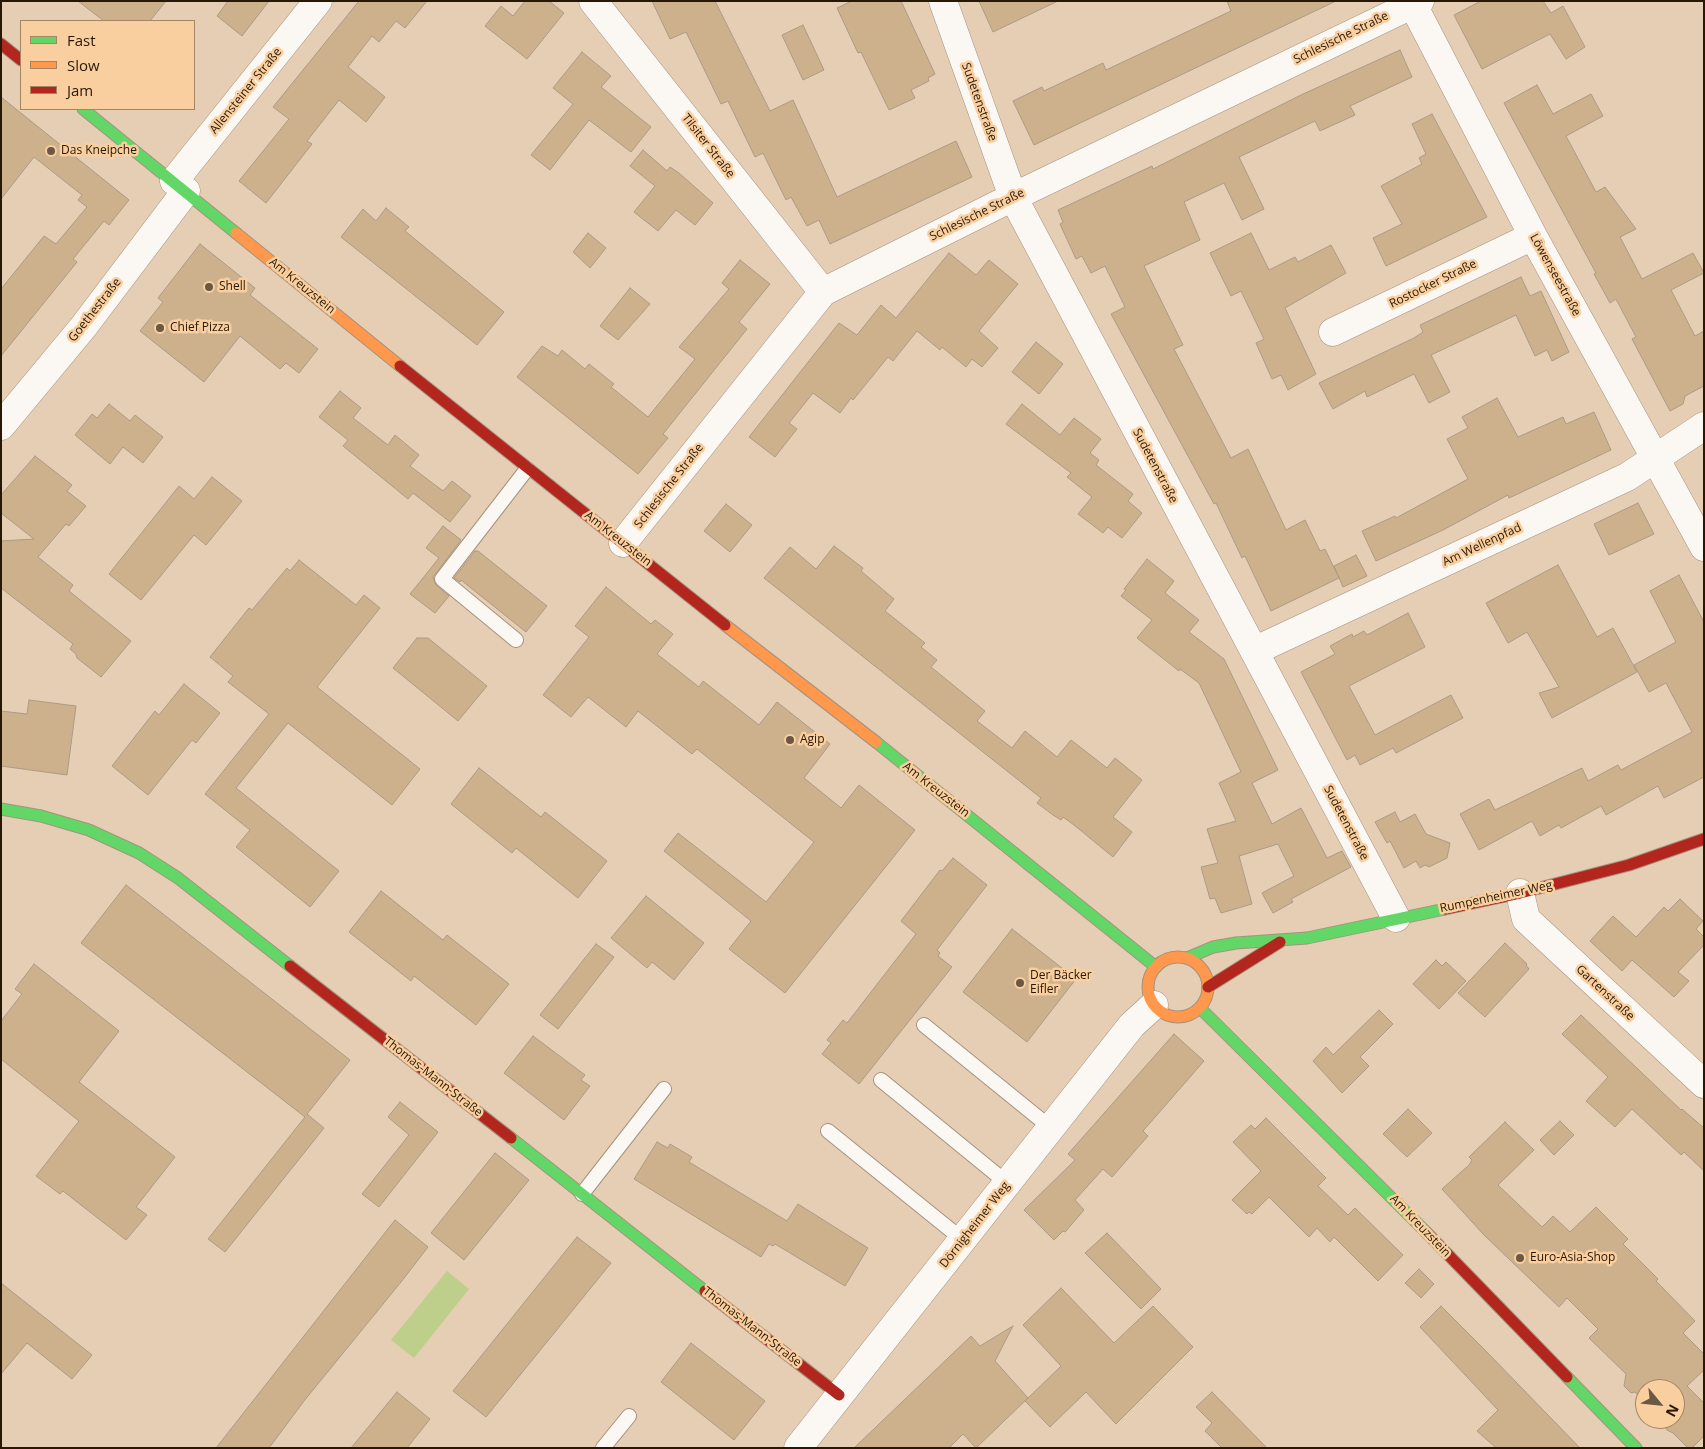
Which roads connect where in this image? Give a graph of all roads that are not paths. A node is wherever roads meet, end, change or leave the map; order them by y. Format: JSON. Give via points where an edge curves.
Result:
{"nodes":[{"id":1,"x":318,"y":1,"type":"edge"},
{"id":2,"x":593,"y":1,"type":"edge"},
{"id":3,"x":942,"y":1,"type":"edge"},
{"id":4,"x":1415,"y":2,"type":"edge"},
{"id":5,"x":1,"y":44,"type":"edge"},
{"id":6,"x":20,"y":59,"type":"edge"},
{"id":7,"x":84,"y":110,"type":"edge"},
{"id":8,"x":180,"y":186,"type":"junction"},
{"id":9,"x":1013,"y":197,"type":"junction"},
{"id":10,"x":1533,"y":236,"type":"junction"},
{"id":11,"x":823,"y":292,"type":"junction"},
{"id":12,"x":1333,"y":332,"type":"dead end"},
{"id":13,"x":1,"y":426,"type":"edge"},
{"id":14,"x":1704,"y":426,"type":"edge"},
{"id":15,"x":1656,"y":457,"type":"junction"},
{"id":16,"x":527,"y":469,"type":"junction"},
{"id":17,"x":624,"y":543,"type":"junction"},
{"id":18,"x":1704,"y":547,"type":"edge"},
{"id":19,"x":516,"y":640,"type":"dead end"},
{"id":20,"x":1254,"y":651,"type":"junction"},
{"id":21,"x":1,"y":810,"type":"edge"},
{"id":22,"x":1704,"y":839,"type":"edge"},
{"id":23,"x":1520,"y":894,"type":"junction"},
{"id":24,"x":1396,"y":918,"type":"junction"},
{"id":25,"x":1284,"y":940,"type":"junction"},
{"id":26,"x":1187,"y":958,"type":"junction"},
{"id":27,"x":1156,"y":967,"type":"junction"},
{"id":28,"x":1208,"y":987,"type":"junction"},
{"id":29,"x":1154,"y":1005,"type":"junction"},
{"id":30,"x":1200,"y":1008,"type":"junction"},
{"id":31,"x":924,"y":1025,"type":"dead end"},
{"id":32,"x":881,"y":1080,"type":"dead end"},
{"id":33,"x":1704,"y":1084,"type":"edge"},
{"id":34,"x":664,"y":1089,"type":"dead end"},
{"id":35,"x":1051,"y":1128,"type":"junction"},
{"id":36,"x":828,"y":1131,"type":"dead end"},
{"id":37,"x":1007,"y":1183,"type":"junction"},
{"id":38,"x":582,"y":1194,"type":"junction"},
{"id":39,"x":963,"y":1240,"type":"junction"},
{"id":40,"x":840,"y":1395,"type":"junction"},
{"id":41,"x":629,"y":1416,"type":"dead end"},
{"id":42,"x":603,"y":1448,"type":"edge"},
{"id":43,"x":798,"y":1448,"type":"edge"},
{"id":44,"x":1636,"y":1448,"type":"edge"}],
"edges":[{"from":1,"to":8,"type":"street","name":"Allensteiner Straße"},
{"from":2,"to":11,"type":"street","name":"Tilsiter Straße"},
{"from":3,"to":9,"type":"street","name":"Sudetenstraße"},
{"from":4,"to":9,"type":"street","name":"Schlesische Straße"},
{"from":4,"to":10,"type":"street","name":"Löwenseestraße"},
{"from":5,"to":6,"type":"street"},
{"from":7,"to":8,"type":"street","name":"Am Kreuzstein"},
{"from":8,"to":13,"type":"street","name":"Goethestraße","via":[[84,326]]},
{"from":8,"to":16,"type":"street","name":"Am Kreuzstein"},
{"from":9,"to":11,"type":"street","name":"Schlesische Straße"},
{"from":9,"to":20,"type":"street","name":"Sudetenstraße"},
{"from":10,"to":12,"type":"street","name":"Rostocker Straße"},
{"from":10,"to":15,"type":"street","name":"Löwenseestraße"},
{"from":11,"to":17,"type":"street","name":"Schlesische Straße"},
{"from":14,"to":15,"type":"street","name":"Am Wellenpfad"},
{"from":15,"to":18,"type":"street","name":"Löwenseestraße"},
{"from":15,"to":20,"type":"street","name":"Am Wellenpfad","via":[[1627,477]]},
{"from":16,"to":17,"type":"street","name":"Am Kreuzstein"},
{"from":16,"to":19,"type":"lane","via":[[442,579]]},
{"from":17,"to":27,"type":"street","name":"Am Kreuzstein"},
{"from":20,"to":24,"type":"street","name":"Sudetenstraße"},
{"from":21,"to":38,"type":"street","name":"Thomas-Mann-Straße","via":[[66,823],[97,834],[139,853],[178,878]]},
{"from":22,"to":23,"type":"street","name":"Rumpenheimer Weg","via":[[1629,865]]},
{"from":23,"to":24,"type":"street","name":"Rumpenheimer Weg"},
{"from":23,"to":33,"type":"street","name":"Gartenstraße","via":[[1526,919]]},
{"from":24,"to":25,"type":"street","name":"Rumpenheimer Weg"},
{"from":25,"to":26,"type":"street","name":"Rumpenheimer Weg","via":[[1213,947]]},
{"from":25,"to":28,"type":"street","name":"Rumpenheimer Weg"},
{"from":26,"to":27,"type":"street","via":[[1168,959]]},
{"from":26,"to":28,"type":"street","via":[[1202,969]]},
{"from":27,"to":29,"type":"street","via":[[1148,983]]},
{"from":28,"to":30,"type":"street"},
{"from":29,"to":30,"type":"street","via":[[1173,1016],[1184,1016]]},
{"from":29,"to":35,"type":"street","name":"Dörnigheimer Weg","via":[[1132,1025]]},
{"from":30,"to":44,"type":"street","name":"Am Kreuzstein","via":[[1371,1176]]},
{"from":31,"to":35,"type":"lane"},
{"from":32,"to":37,"type":"lane"},
{"from":34,"to":38,"type":"lane"},
{"from":35,"to":37,"type":"street","name":"Dörnigheimer Weg"},
{"from":36,"to":39,"type":"lane"},
{"from":37,"to":39,"type":"street","name":"Dörnigheimer Weg"},
{"from":38,"to":40,"type":"street","name":"Thomas-Mann-Straße"},
{"from":39,"to":40,"type":"street","name":"Dörnigheimer Weg"},
{"from":40,"to":43,"type":"street","name":"Dörnigheimer Weg"},
{"from":41,"to":42,"type":"lane"}]}
